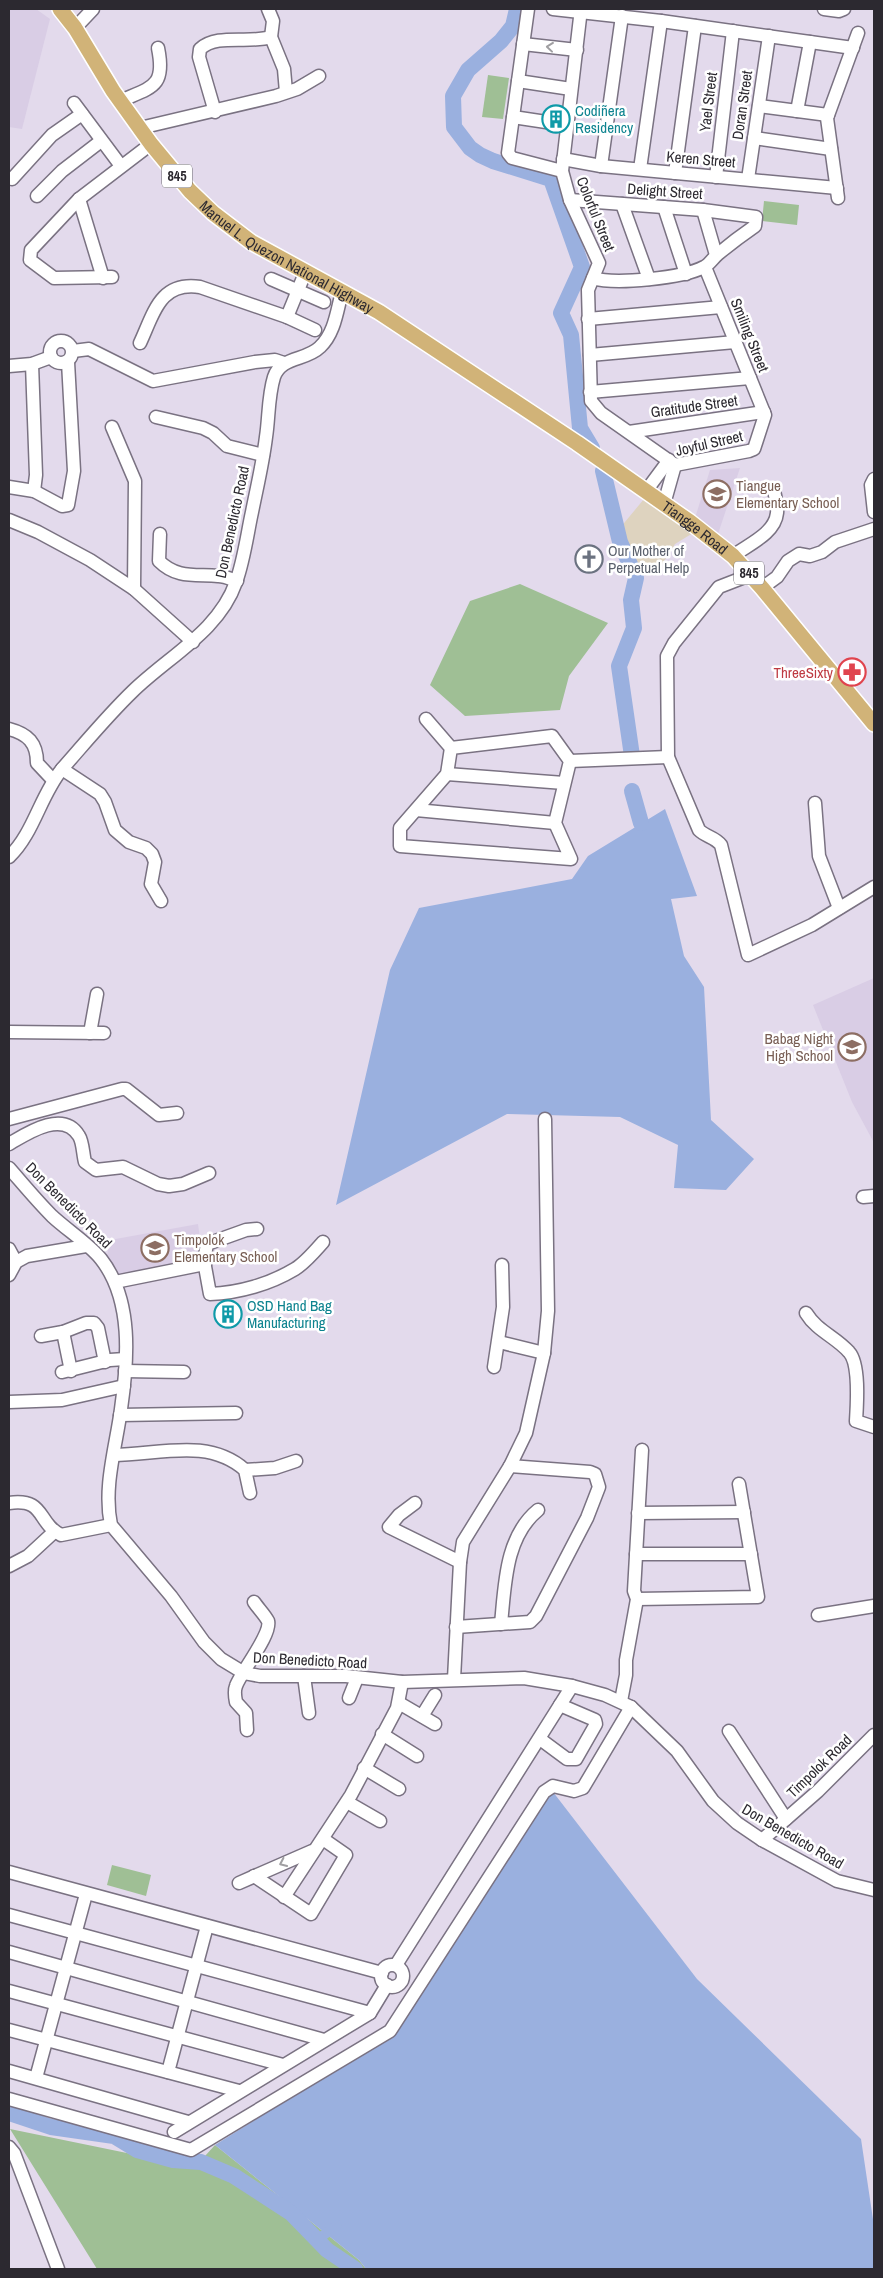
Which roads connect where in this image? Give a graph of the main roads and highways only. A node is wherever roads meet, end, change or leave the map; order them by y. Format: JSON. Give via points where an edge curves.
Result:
{"nodes":[{"id":1,"x":60,"y":9,"type":"edge"},
{"id":2,"x":577,"y":443,"type":"joint"},
{"id":3,"x":874,"y":724,"type":"edge"}],
"edges":[{"from":1,"to":2,"type":"main road","name":"Manuel L. Quezon National Highway","number":"845","via":[[151,144],[190,191],[217,217],[251,242],[379,312]]},
{"from":2,"to":3,"type":"main road","name":"Tiangge Road","number":"845","via":[[733,556]]}]}
